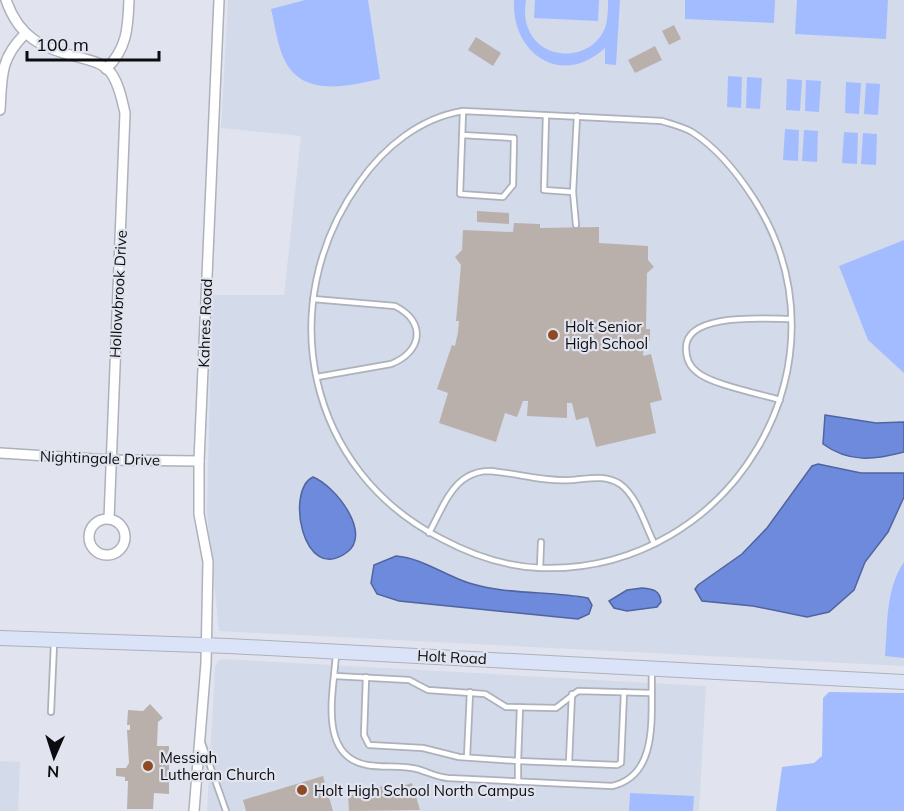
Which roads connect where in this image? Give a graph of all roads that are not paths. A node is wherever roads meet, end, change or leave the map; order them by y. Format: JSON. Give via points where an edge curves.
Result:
{"nodes":[{"id":1,"x":6,"y":0,"type":"edge"},
{"id":2,"x":129,"y":0,"type":"edge"},
{"id":3,"x":219,"y":0,"type":"edge"},
{"id":4,"x":24,"y":35,"type":"junction"},
{"id":5,"x":108,"y":71,"type":"junction"},
{"id":6,"x":0,"y":110,"type":"edge"},
{"id":7,"x":463,"y":111,"type":"junction"},
{"id":8,"x":546,"y":115,"type":"junction"},
{"id":9,"x":577,"y":116,"type":"junction"},
{"id":10,"x":462,"y":135,"type":"junction"},
{"id":11,"x":573,"y":192,"type":"junction"},
{"id":12,"x":576,"y":225,"type":"dead end"},
{"id":13,"x":313,"y":299,"type":"junction"},
{"id":14,"x":791,"y":319,"type":"junction"},
{"id":15,"x":317,"y":377,"type":"junction"},
{"id":16,"x":780,"y":400,"type":"junction"},
{"id":17,"x":0,"y":453,"type":"edge"},
{"id":18,"x":110,"y":460,"type":"junction"},
{"id":19,"x":199,"y":461,"type":"junction"},
{"id":20,"x":109,"y":519,"type":"junction"},
{"id":21,"x":429,"y":533,"type":"junction"},
{"id":22,"x":541,"y":542,"type":"dead end"},
{"id":23,"x":654,"y":543,"type":"junction"},
{"id":24,"x":540,"y":568,"type":"junction"},
{"id":25,"x":0,"y":638,"type":"edge"},
{"id":26,"x":54,"y":639,"type":"junction"},
{"id":27,"x":207,"y":645,"type":"junction"},
{"id":28,"x":336,"y":651,"type":"junction"},
{"id":29,"x":652,"y":667,"type":"junction"},
{"id":30,"x":335,"y":676,"type":"junction"},
{"id":31,"x":366,"y":677,"type":"junction"},
{"id":32,"x":904,"y":682,"type":"edge"},
{"id":33,"x":470,"y":692,"type":"junction"},
{"id":34,"x":624,"y":692,"type":"junction"},
{"id":35,"x":651,"y":693,"type":"junction"},
{"id":36,"x":572,"y":694,"type":"junction"},
{"id":37,"x":520,"y":708,"type":"junction"},
{"id":38,"x":51,"y":712,"type":"dead end"},
{"id":39,"x":199,"y":738,"type":"junction"},
{"id":40,"x":467,"y":757,"type":"junction"},
{"id":41,"x":518,"y":761,"type":"junction"},
{"id":42,"x":569,"y":762,"type":"junction"},
{"id":43,"x":518,"y":782,"type":"junction"},
{"id":44,"x":194,"y":811,"type":"edge"},
{"id":45,"x":226,"y":811,"type":"edge"}],
"edges":[{"from":1,"to":4,"type":"street","via":[[12,19]]},
{"from":2,"to":5,"type":"street","via":[[125,44]]},
{"from":3,"to":19,"type":"street","name":"Kahres Road"},
{"from":4,"to":5,"type":"street"},
{"from":4,"to":6,"type":"street","via":[[10,48],[2,70]]},
{"from":5,"to":18,"type":"street","name":"Hollowbrook Drive","via":[[122,98],[125,124]]},
{"from":7,"to":8,"type":"lane"},
{"from":7,"to":10,"type":"lane"},
{"from":7,"to":13,"type":"lane","via":[[423,123],[399,140],[365,175],[327,241]]},
{"from":8,"to":9,"type":"lane"},
{"from":8,"to":11,"type":"lane","via":[[544,190]]},
{"from":9,"to":11,"type":"lane"},
{"from":9,"to":14,"type":"lane","via":[[662,121],[691,131],[717,153],[741,179],[766,219],[782,259]]},
{"from":10,"to":10,"type":"lane","via":[[460,194],[503,197],[513,185],[513,138]]},
{"from":11,"to":12,"type":"lane"},
{"from":13,"to":15,"type":"lane","via":[[312,346]]},
{"from":13,"to":15,"type":"lane","via":[[395,306],[405,311],[416,328],[416,341],[402,360]]},
{"from":14,"to":16,"type":"lane","via":[[790,357]]},
{"from":14,"to":16,"type":"lane","via":[[712,321],[694,330],[686,345],[688,363],[704,377]]},
{"from":15,"to":21,"type":"lane","via":[[327,419],[364,478],[406,519]]},
{"from":16,"to":23,"type":"lane","via":[[752,459],[729,489],[682,530]]},
{"from":17,"to":18,"type":"street","name":"Nightingale Drive"},
{"from":18,"to":19,"type":"street","name":"Nightingale Drive"},
{"from":18,"to":20,"type":"street","name":"Hollowbrook Drive"},
{"from":19,"to":27,"type":"street","name":"Kahres Road","via":[[199,514],[208,562]]},
{"from":20,"to":20,"type":"street","via":[[122,526],[126,542],[119,552],[104,556],[94,551],[89,535],[94,524]]},
{"from":21,"to":23,"type":"lane","via":[[464,478],[488,471],[525,478],[607,478],[621,485],[630,496]]},
{"from":21,"to":24,"type":"lane","via":[[481,556]]},
{"from":22,"to":24,"type":"lane"},
{"from":23,"to":24,"type":"lane","via":[[625,556]]},
{"from":25,"to":26,"type":"main road","name":"Holt Road"},
{"from":26,"to":27,"type":"main road","name":"Holt Road"},
{"from":26,"to":38,"type":"lane"},
{"from":27,"to":28,"type":"main road","name":"Holt Road"},
{"from":27,"to":39,"type":"street","name":"Kahres Road"},
{"from":28,"to":29,"type":"main road","name":"Holt Road"},
{"from":28,"to":30,"type":"lane"},
{"from":29,"to":32,"type":"main road","name":"Holt Road"},
{"from":29,"to":35,"type":"lane"},
{"from":30,"to":31,"type":"lane"},
{"from":30,"to":43,"type":"lane","via":[[333,727],[339,749],[348,758],[369,766],[418,769],[431,776]]},
{"from":31,"to":33,"type":"lane","via":[[409,680],[428,690]]},
{"from":31,"to":40,"type":"lane","via":[[364,735],[369,745],[435,749]]},
{"from":33,"to":37,"type":"lane","via":[[485,694],[500,706]]},
{"from":33,"to":40,"type":"lane"},
{"from":34,"to":35,"type":"lane"},
{"from":34,"to":36,"type":"lane","via":[[578,690]]},
{"from":34,"to":42,"type":"lane","via":[[620,765]]},
{"from":35,"to":43,"type":"lane","via":[[645,762],[628,781],[612,786]]},
{"from":36,"to":37,"type":"lane","via":[[556,708]]},
{"from":36,"to":42,"type":"lane"},
{"from":37,"to":41,"type":"lane"},
{"from":39,"to":44,"type":"street","name":"Kahres Road"},
{"from":39,"to":45,"type":"lane"},
{"from":40,"to":41,"type":"lane"},
{"from":41,"to":42,"type":"lane"},
{"from":41,"to":43,"type":"lane"}]}
